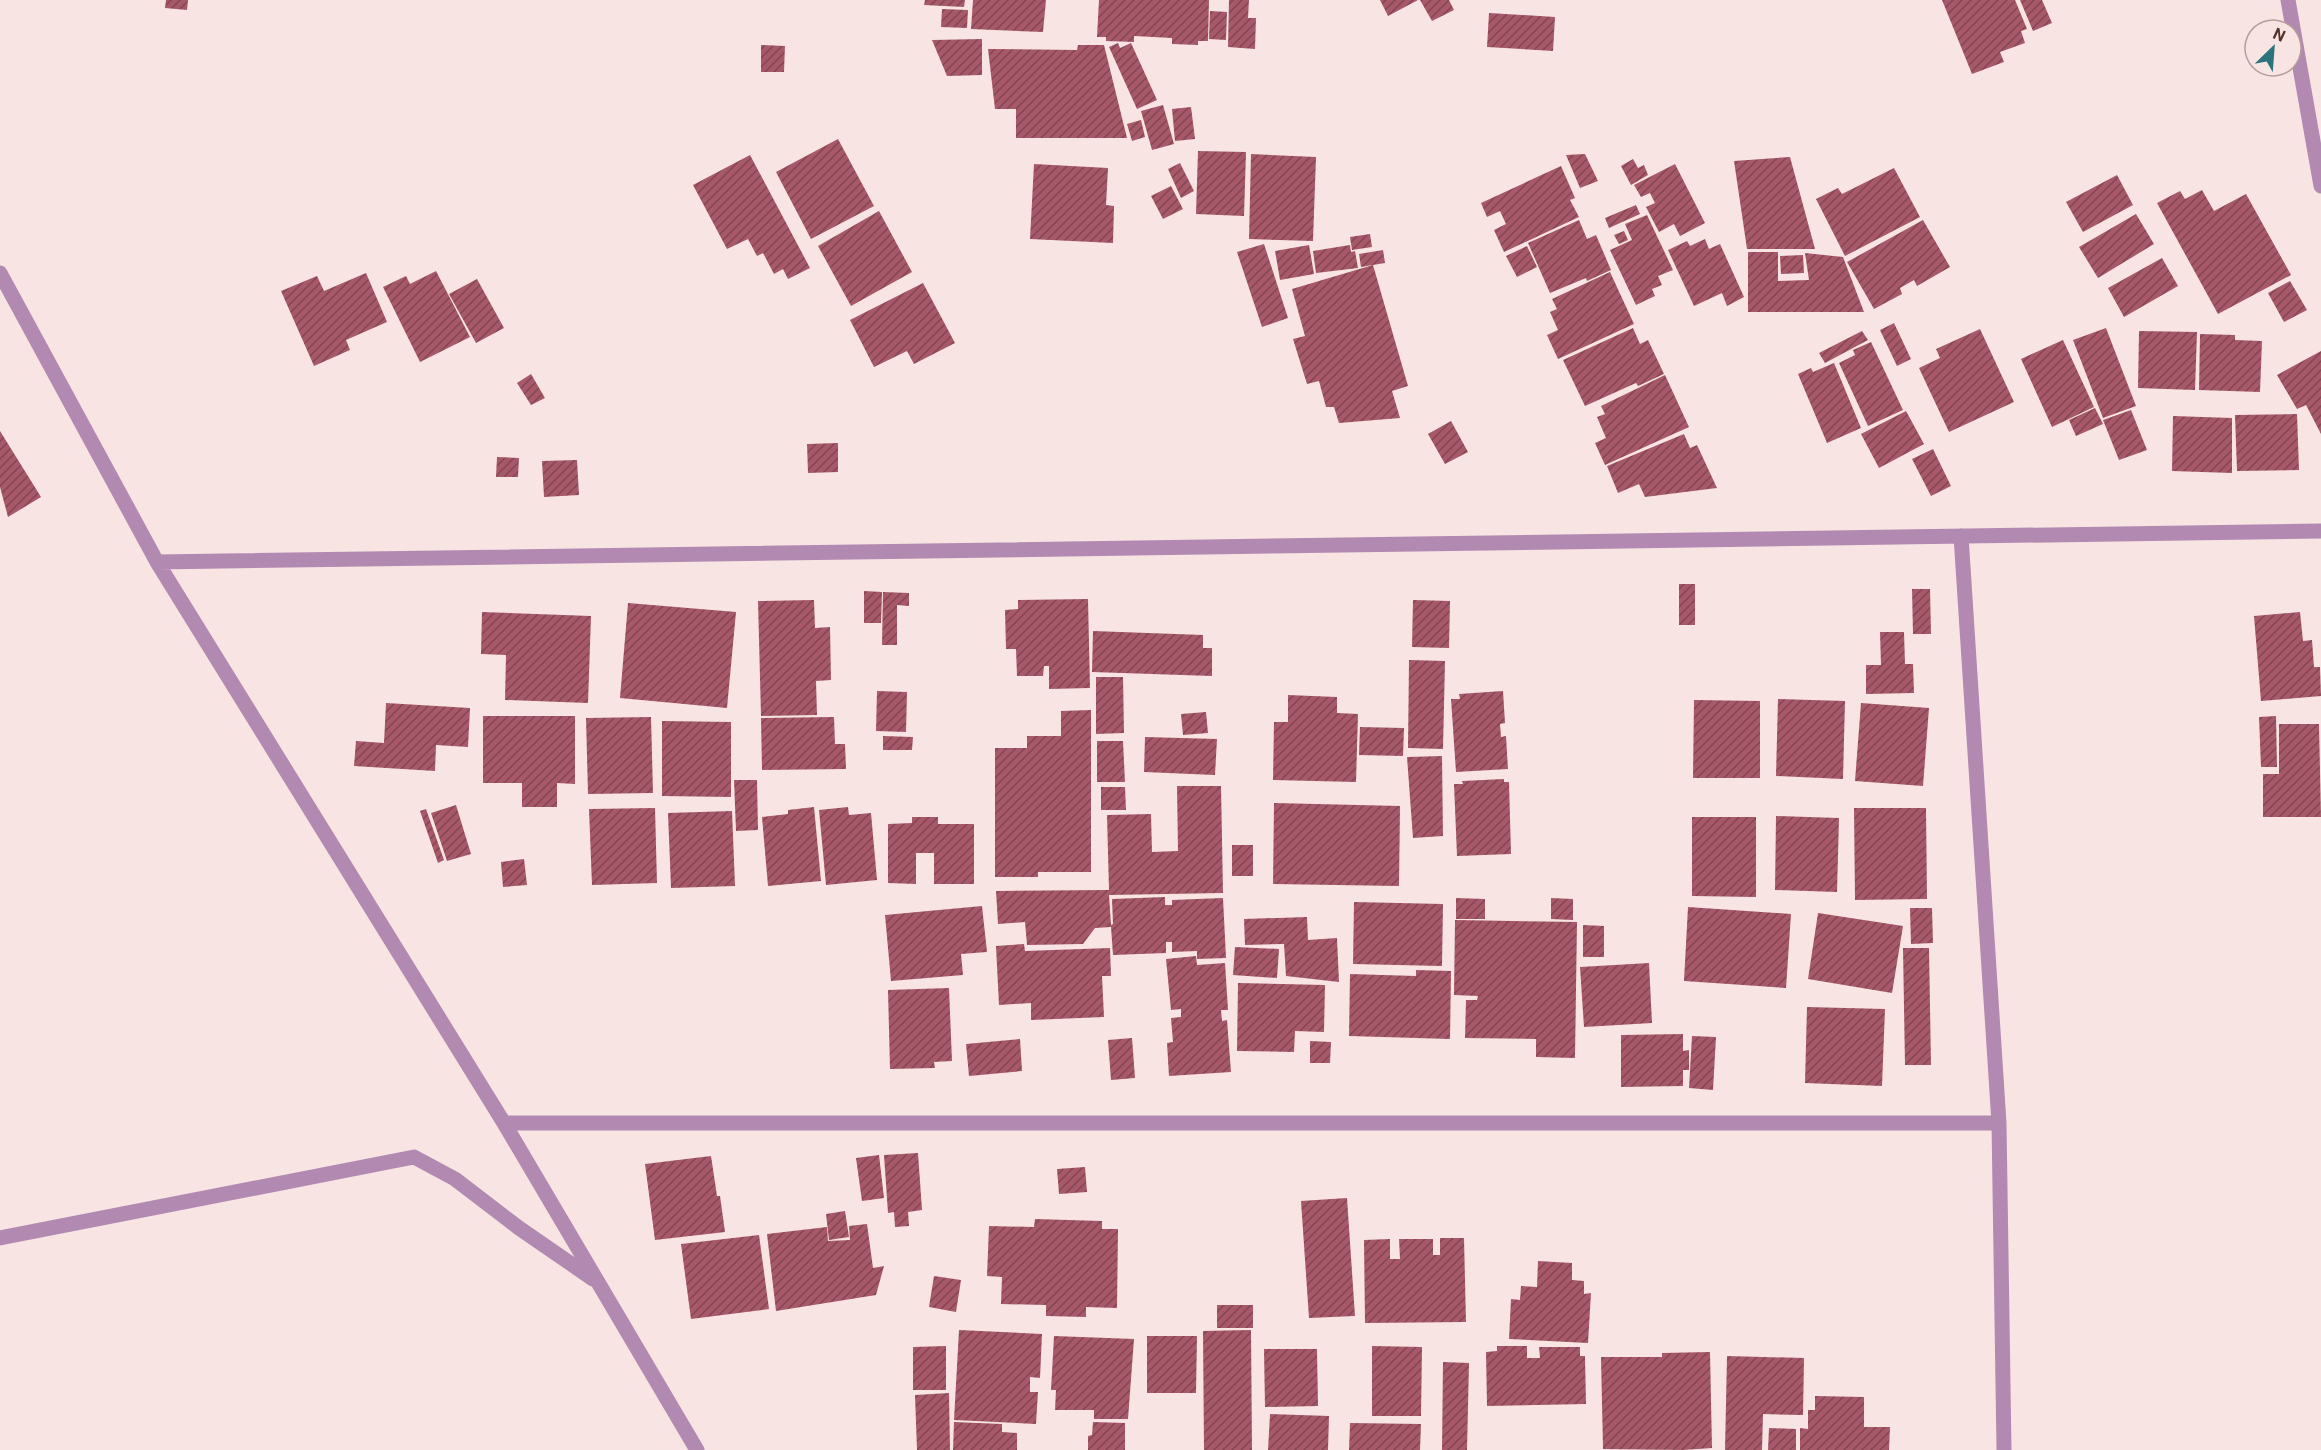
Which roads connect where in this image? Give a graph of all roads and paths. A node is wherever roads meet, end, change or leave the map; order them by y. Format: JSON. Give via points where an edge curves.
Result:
{"nodes":[{"id":1,"x":2288,"y":0,"type":"edge"},
{"id":2,"x":2321,"y":186,"type":"edge"},
{"id":3,"x":0,"y":273,"type":"edge"},
{"id":4,"x":2321,"y":531,"type":"edge"},
{"id":5,"x":1961,"y":536,"type":"junction"},
{"id":6,"x":157,"y":562,"type":"junction"},
{"id":7,"x":504,"y":1123,"type":"junction"},
{"id":8,"x":1999,"y":1123,"type":"junction"},
{"id":9,"x":0,"y":1238,"type":"edge"},
{"id":10,"x":598,"y":1282,"type":"junction"},
{"id":11,"x":697,"y":1450,"type":"edge"},
{"id":12,"x":2004,"y":1450,"type":"edge"}],
"edges":[{"from":1,"to":2,"type":"street"},
{"from":3,"to":6,"type":"street"},
{"from":4,"to":5,"type":"street"},
{"from":5,"to":6,"type":"street"},
{"from":5,"to":8,"type":"street"},
{"from":6,"to":7,"type":"street"},
{"from":7,"to":8,"type":"street"},
{"from":7,"to":10,"type":"street"},
{"from":8,"to":12,"type":"street"},
{"from":9,"to":10,"type":"street","via":[[414,1157],[455,1179]]},
{"from":10,"to":11,"type":"street"}]}
